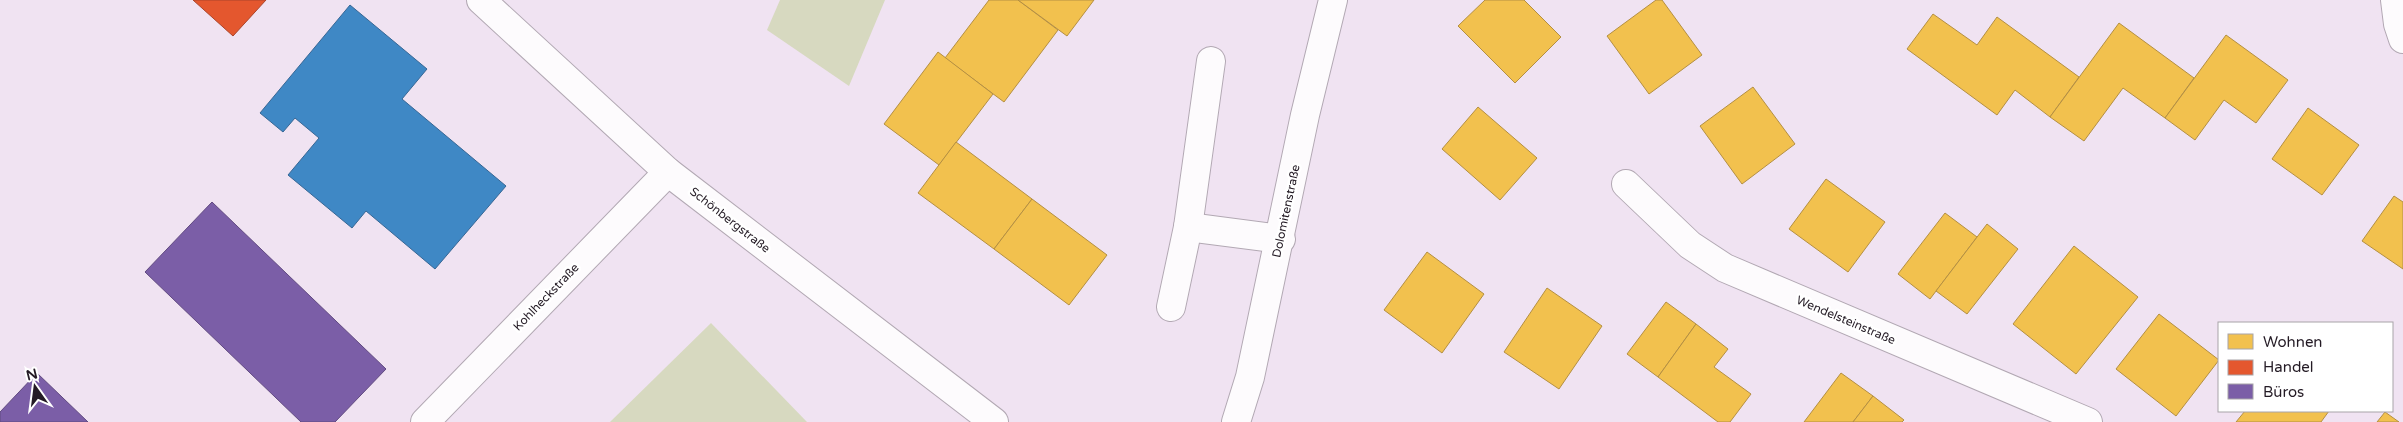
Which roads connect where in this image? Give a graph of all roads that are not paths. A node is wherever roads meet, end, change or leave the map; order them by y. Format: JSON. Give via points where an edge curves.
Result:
{"nodes":[{"id":1,"x":481,"y":0,"type":"edge"},
{"id":2,"x":1333,"y":0,"type":"edge"},
{"id":3,"x":2395,"y":0,"type":"edge"},
{"id":4,"x":2403,"y":39,"type":"edge"},
{"id":5,"x":1211,"y":61,"type":"dead end"},
{"id":6,"x":668,"y":172,"type":"junction"},
{"id":7,"x":1626,"y":184,"type":"dead end"},
{"id":8,"x":1188,"y":227,"type":"junction"},
{"id":9,"x":1281,"y":239,"type":"junction"},
{"id":10,"x":1171,"y":307,"type":"dead end"},
{"id":11,"x":426,"y":422,"type":"edge"},
{"id":12,"x":994,"y":422,"type":"edge"},
{"id":13,"x":1236,"y":422,"type":"edge"},
{"id":14,"x":2088,"y":422,"type":"edge"}],
"edges":[{"from":1,"to":6,"type":"street","name":"Schönbergstraße"},
{"from":2,"to":9,"type":"street","name":"Dolomitenstraße"},
{"from":3,"to":4,"type":"street"},
{"from":5,"to":8,"type":"street"},
{"from":6,"to":11,"type":"street","name":"Kohlheckstraße"},
{"from":6,"to":12,"type":"street","name":"Schönbergstraße"},
{"from":7,"to":14,"type":"street","name":"Wendelsteinstraße","via":[[1690,245],[1725,268]]},
{"from":8,"to":9,"type":"street"},
{"from":8,"to":10,"type":"street"},
{"from":9,"to":13,"type":"street","name":"Dolomitenstraße","via":[[1250,377]]}]}
